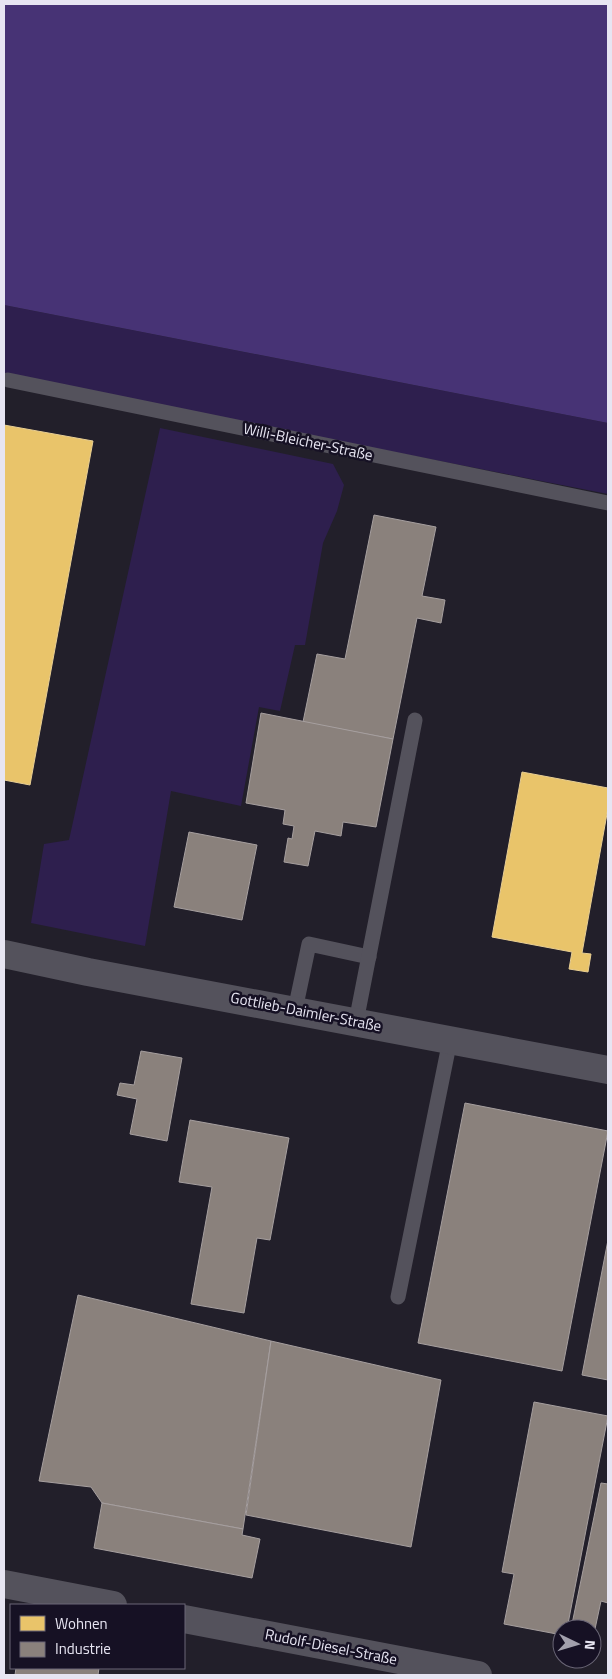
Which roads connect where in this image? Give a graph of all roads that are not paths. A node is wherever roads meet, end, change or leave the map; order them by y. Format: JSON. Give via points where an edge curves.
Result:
{"nodes":[{"id":1,"x":8,"y":380,"type":"dead end"},
{"id":2,"x":608,"y":503,"type":"edge"},
{"id":3,"x":416,"y":720,"type":"dead end"},
{"id":4,"x":4,"y":954,"type":"edge"},
{"id":5,"x":369,"y":957,"type":"junction"},
{"id":6,"x":295,"y":1010,"type":"junction"},
{"id":7,"x":356,"y":1022,"type":"junction"},
{"id":8,"x":450,"y":1040,"type":"junction"},
{"id":9,"x":608,"y":1069,"type":"edge"},
{"id":10,"x":398,"y":1297,"type":"dead end"},
{"id":11,"x":4,"y":1584,"type":"edge"},
{"id":12,"x":108,"y":1604,"type":"edge"},
{"id":13,"x":185,"y":1619,"type":"edge"},
{"id":14,"x":478,"y":1675,"type":"edge"}],
"edges":[{"from":1,"to":2,"type":"lane","name":"Willi-Bleicher-Straße"},
{"from":3,"to":5,"type":"lane"},
{"from":4,"to":6,"type":"street","name":"Gottlieb-Daimler-Straße"},
{"from":5,"to":6,"type":"lane","via":[[309,944]]},
{"from":5,"to":7,"type":"lane"},
{"from":6,"to":7,"type":"street","name":"Gottlieb-Daimler-Straße"},
{"from":7,"to":8,"type":"street","name":"Gottlieb-Daimler-Straße"},
{"from":8,"to":9,"type":"street","name":"Gottlieb-Daimler-Straße"},
{"from":8,"to":10,"type":"lane"},
{"from":11,"to":12,"type":"street"},
{"from":13,"to":14,"type":"street","name":"Rudolf-Diesel-Straße"}]}
